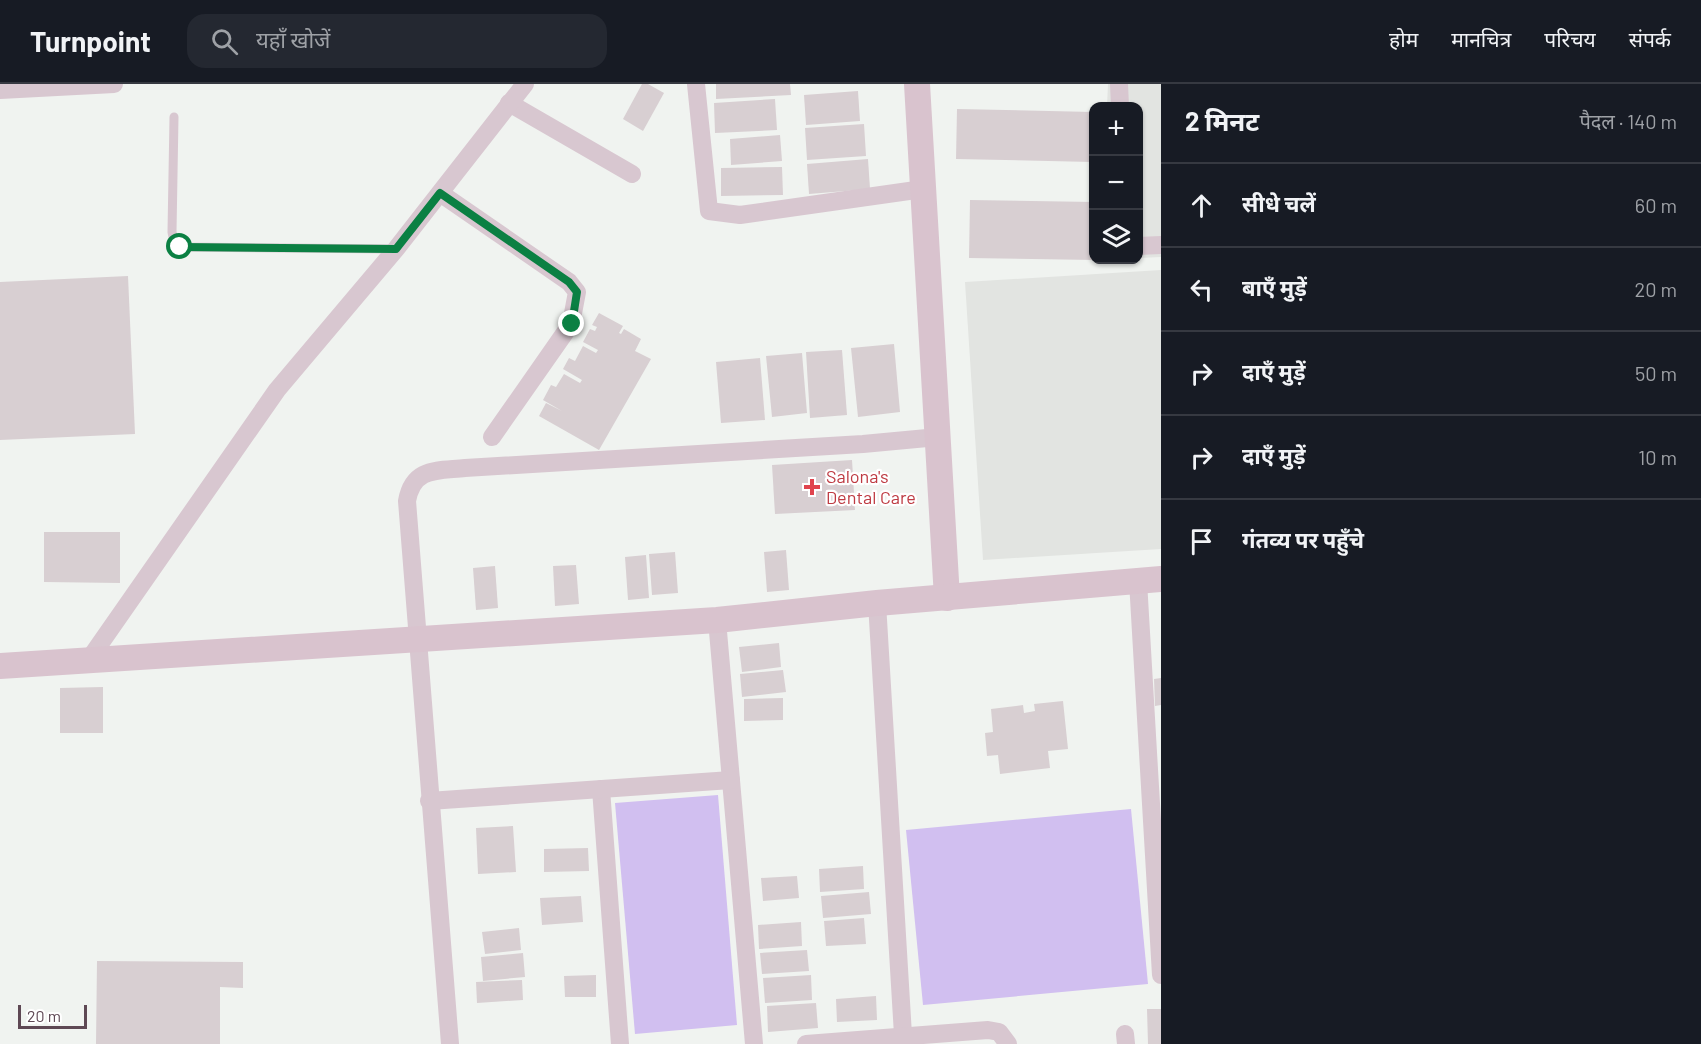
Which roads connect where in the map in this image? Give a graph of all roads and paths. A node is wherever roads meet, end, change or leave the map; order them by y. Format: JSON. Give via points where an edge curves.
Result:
{"nodes":[{"id":1,"x":114,"y":84,"type":"edge"},
{"id":2,"x":525,"y":84,"type":"edge"},
{"id":3,"x":696,"y":84,"type":"edge"},
{"id":4,"x":916,"y":84,"type":"edge"},
{"id":5,"x":1119,"y":84,"type":"edge"},
{"id":6,"x":0,"y":90,"type":"edge"},
{"id":7,"x":1120,"y":102,"type":"edge"},
{"id":8,"x":509,"y":103,"type":"junction"},
{"id":9,"x":174,"y":117,"type":"dead end"},
{"id":10,"x":633,"y":174,"type":"dead end"},
{"id":11,"x":922,"y":189,"type":"junction"},
{"id":12,"x":440,"y":193,"type":"junction"},
{"id":13,"x":1143,"y":246,"type":"edge"},
{"id":14,"x":1161,"y":246,"type":"edge"},
{"id":15,"x":396,"y":249,"type":"junction"},
{"id":16,"x":492,"y":436,"type":"dead end"},
{"id":17,"x":938,"y":436,"type":"junction"},
{"id":18,"x":1149,"y":580,"type":"edge"},
{"id":19,"x":947,"y":598,"type":"junction"},
{"id":20,"x":877,"y":603,"type":"junction"},
{"id":21,"x":717,"y":620,"type":"junction"},
{"id":22,"x":418,"y":639,"type":"junction"},
{"id":23,"x":88,"y":661,"type":"junction"},
{"id":24,"x":0,"y":666,"type":"edge"},
{"id":25,"x":731,"y":780,"type":"junction"},
{"id":26,"x":601,"y":789,"type":"junction"},
{"id":27,"x":429,"y":801,"type":"junction"},
{"id":28,"x":1161,"y":975,"type":"edge"},
{"id":29,"x":903,"y":1035,"type":"junction"},
{"id":30,"x":450,"y":1044,"type":"edge"},
{"id":31,"x":620,"y":1044,"type":"edge"},
{"id":32,"x":754,"y":1044,"type":"edge"},
{"id":33,"x":806,"y":1044,"type":"edge"},
{"id":34,"x":1008,"y":1044,"type":"edge"}],
"edges":[{"from":1,"to":6,"type":"street"},
{"from":2,"to":8,"type":"street"},
{"from":3,"to":11,"type":"street","via":[[709,212],[740,215]]},
{"from":4,"to":11,"type":"street"},
{"from":5,"to":7,"type":"street"},
{"from":8,"to":10,"type":"street"},
{"from":8,"to":12,"type":"street"},
{"from":9,"to":15,"type":"lane","via":[[172,232],[180,247]]},
{"from":11,"to":17,"type":"street"},
{"from":12,"to":15,"type":"street"},
{"from":12,"to":16,"type":"street","via":[[569,282],[577,292],[572,324]]},
{"from":13,"to":14,"type":"street"},
{"from":15,"to":23,"type":"street","via":[[277,390]]},
{"from":17,"to":19,"type":"street"},
{"from":17,"to":22,"type":"street","via":[[428,472],[417,477],[407,501]]},
{"from":18,"to":19,"type":"street"},
{"from":18,"to":28,"type":"street"},
{"from":19,"to":20,"type":"street"},
{"from":20,"to":21,"type":"street"},
{"from":20,"to":29,"type":"street"},
{"from":21,"to":22,"type":"street"},
{"from":21,"to":25,"type":"street"},
{"from":22,"to":23,"type":"street"},
{"from":22,"to":27,"type":"street"},
{"from":23,"to":24,"type":"street"},
{"from":25,"to":26,"type":"street"},
{"from":25,"to":32,"type":"street"},
{"from":26,"to":27,"type":"street"},
{"from":26,"to":31,"type":"street"},
{"from":27,"to":30,"type":"street"},
{"from":29,"to":33,"type":"street"},
{"from":29,"to":34,"type":"street","via":[[988,1030],[999,1032]]}]}
